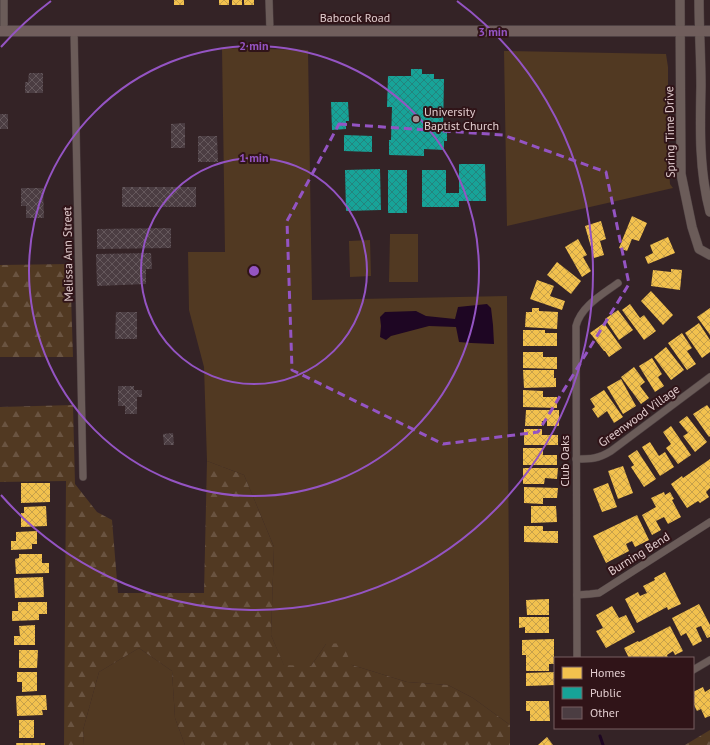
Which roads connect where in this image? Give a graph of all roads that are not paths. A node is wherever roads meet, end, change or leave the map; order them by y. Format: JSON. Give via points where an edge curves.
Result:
{"nodes":[{"id":1,"x":4,"y":0,"type":"edge"},
{"id":2,"x":269,"y":0,"type":"edge"},
{"id":3,"x":680,"y":0,"type":"edge"},
{"id":4,"x":699,"y":0,"type":"edge"},
{"id":5,"x":74,"y":30,"type":"junction"},
{"id":6,"x":2,"y":31,"type":"edge"},
{"id":7,"x":270,"y":31,"type":"junction"},
{"id":8,"x":700,"y":31,"type":"junction"},
{"id":9,"x":681,"y":32,"type":"junction"},
{"id":10,"x":710,"y":32,"type":"edge"},
{"id":11,"x":710,"y":212,"type":"edge"},
{"id":12,"x":710,"y":255,"type":"edge"},
{"id":13,"x":618,"y":283,"type":"dead end"},
{"id":14,"x":710,"y":377,"type":"edge"},
{"id":15,"x":576,"y":459,"type":"junction"},
{"id":16,"x":83,"y":477,"type":"dead end"},
{"id":17,"x":710,"y":522,"type":"edge"},
{"id":18,"x":577,"y":595,"type":"junction"},
{"id":19,"x":577,"y":657,"type":"edge"},
{"id":20,"x":710,"y":660,"type":"edge"},
{"id":21,"x":694,"y":669,"type":"edge"}],
"edges":[{"from":1,"to":6,"type":"street"},
{"from":2,"to":7,"type":"street"},
{"from":3,"to":9,"type":"street","name":"Spring Time Drive"},
{"from":4,"to":8,"type":"street"},
{"from":5,"to":6,"type":"main road","name":"Babcock Road"},
{"from":5,"to":7,"type":"main road","name":"Babcock Road"},
{"from":5,"to":16,"type":"street","name":"Melissa Ann Street"},
{"from":7,"to":9,"type":"main road","name":"Babcock Road"},
{"from":8,"to":9,"type":"main road","name":"Babcock Road"},
{"from":8,"to":10,"type":"main road","name":"Babcock Road"},
{"from":8,"to":11,"type":"street","via":[[700,145]]},
{"from":9,"to":12,"type":"street","name":"Spring Time Drive","via":[[681,174],[699,249]]},
{"from":13,"to":15,"type":"street","name":"Club Oaks","via":[[589,304],[576,326]]},
{"from":14,"to":15,"type":"street","name":"Greenwood Village","via":[[611,451],[590,459]]},
{"from":15,"to":18,"type":"street","name":"Club Oaks"},
{"from":17,"to":18,"type":"street","name":"Burning Bend","via":[[599,593]]},
{"from":18,"to":19,"type":"street","name":"Club Oaks"},
{"from":20,"to":21,"type":"street"}]}
